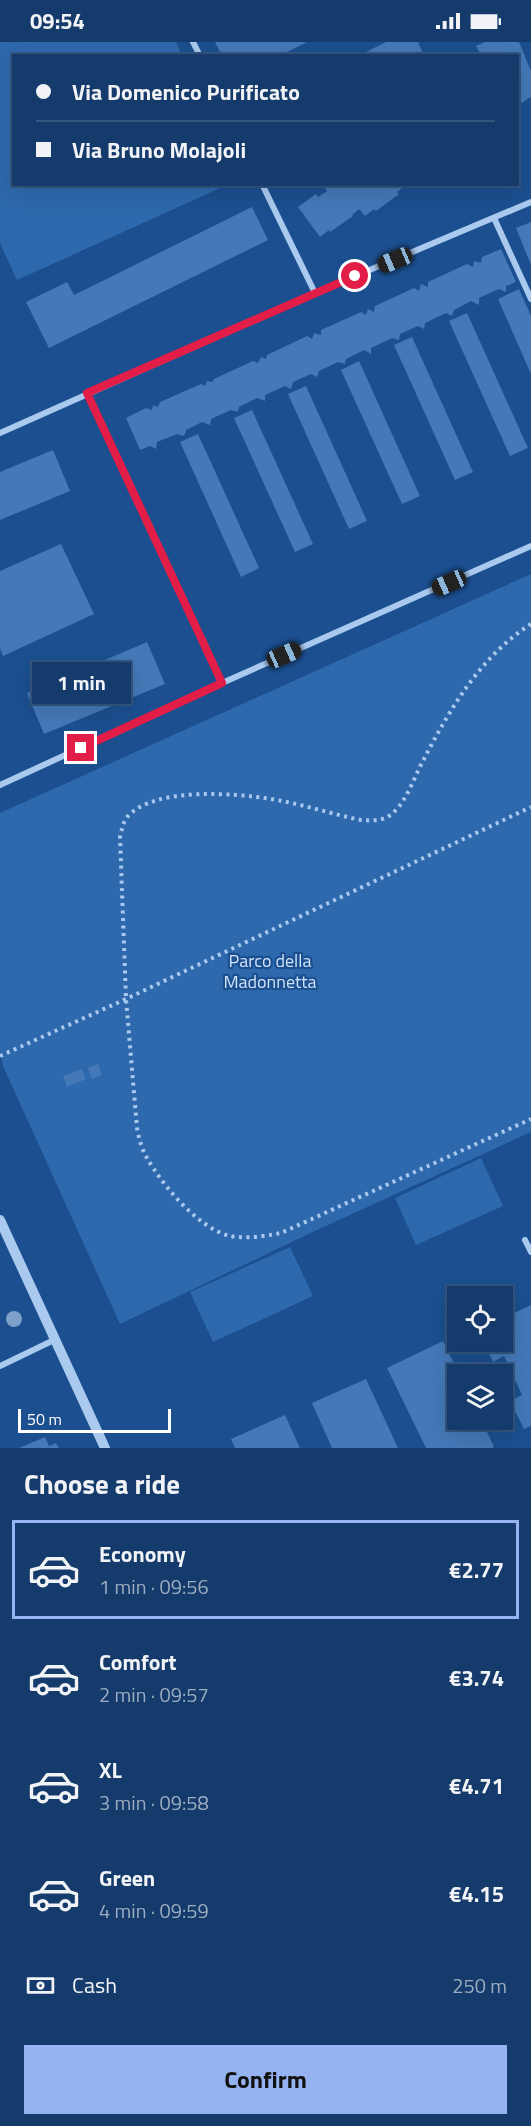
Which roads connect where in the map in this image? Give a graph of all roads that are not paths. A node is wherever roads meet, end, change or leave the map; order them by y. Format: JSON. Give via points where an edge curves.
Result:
{"nodes":[{"id":1,"x":263,"y":186,"type":"edge"},
{"id":2,"x":531,"y":202,"type":"edge"},
{"id":3,"x":494,"y":218,"type":"junction"},
{"id":4,"x":315,"y":293,"type":"junction"},
{"id":5,"x":531,"y":299,"type":"edge"},
{"id":6,"x":87,"y":393,"type":"junction"},
{"id":7,"x":0,"y":433,"type":"edge"},
{"id":8,"x":531,"y":546,"type":"edge"},
{"id":9,"x":222,"y":683,"type":"junction"},
{"id":10,"x":0,"y":785,"type":"edge"},
{"id":11,"x":0,"y":1220,"type":"edge"},
{"id":12,"x":525,"y":1240,"type":"dead end"},
{"id":13,"x":531,"y":1252,"type":"edge"},
{"id":14,"x":54,"y":1340,"type":"junction"},
{"id":15,"x":0,"y":1366,"type":"edge"},
{"id":16,"x":105,"y":1448,"type":"edge"}],
"edges":[{"from":1,"to":4,"type":"street"},
{"from":2,"to":3,"type":"street"},
{"from":3,"to":4,"type":"street"},
{"from":3,"to":5,"type":"street"},
{"from":4,"to":6,"type":"street"},
{"from":6,"to":7,"type":"street"},
{"from":6,"to":9,"type":"street"},
{"from":8,"to":9,"type":"street"},
{"from":9,"to":10,"type":"street"},
{"from":11,"to":14,"type":"street"},
{"from":12,"to":13,"type":"street"},
{"from":14,"to":15,"type":"street"},
{"from":14,"to":16,"type":"street"}]}
